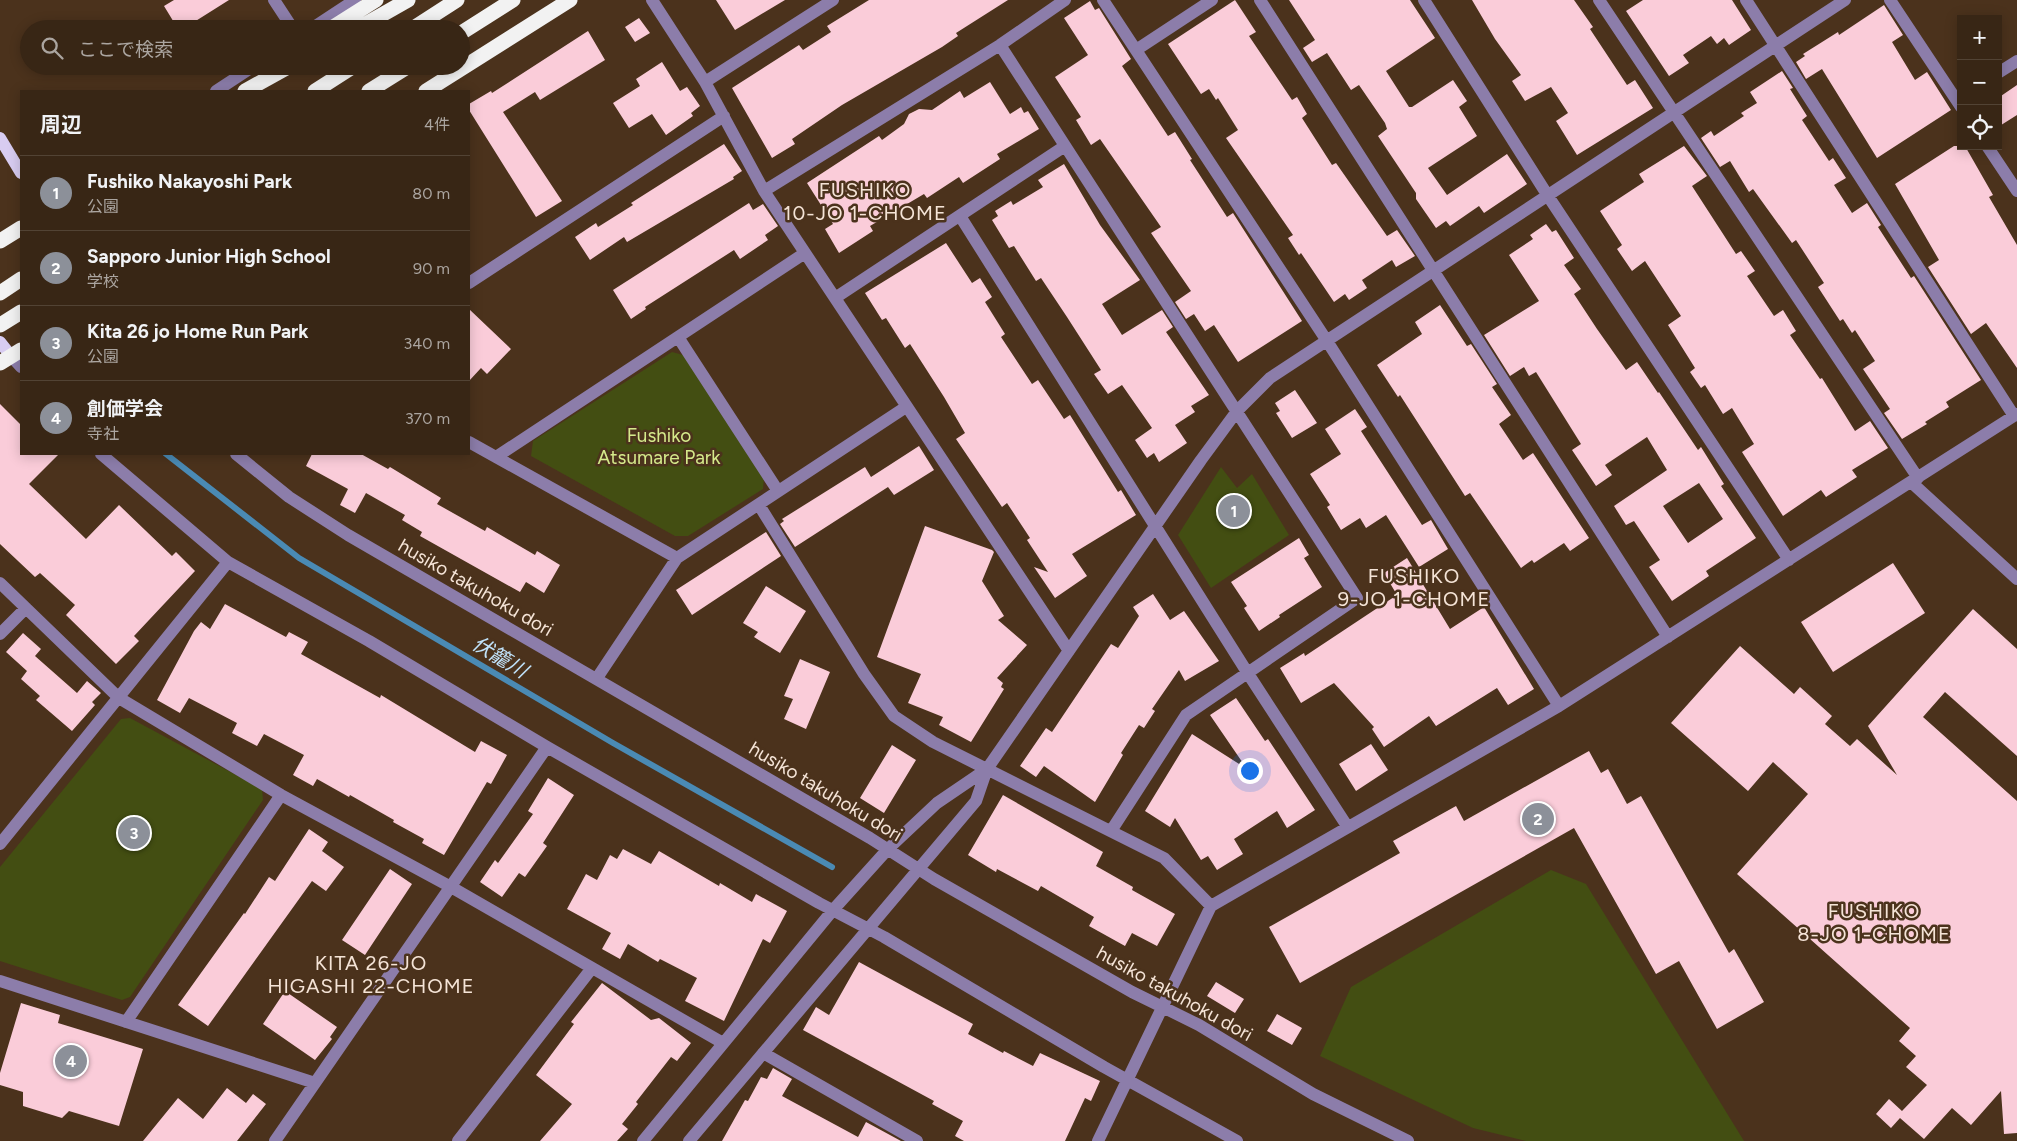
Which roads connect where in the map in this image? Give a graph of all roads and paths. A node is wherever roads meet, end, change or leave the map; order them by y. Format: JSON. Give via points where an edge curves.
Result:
{"nodes":[{"id":1,"x":274,"y":0,"type":"edge"},
{"id":2,"x":355,"y":0,"type":"edge"},
{"id":3,"x":376,"y":0,"type":"edge"},
{"id":4,"x":408,"y":0,"type":"edge"},
{"id":5,"x":457,"y":0,"type":"edge"},
{"id":6,"x":513,"y":0,"type":"edge"},
{"id":7,"x":570,"y":0,"type":"edge"},
{"id":8,"x":652,"y":0,"type":"edge"},
{"id":9,"x":832,"y":0,"type":"edge"},
{"id":10,"x":1065,"y":0,"type":"edge"},
{"id":11,"x":1103,"y":0,"type":"edge"},
{"id":12,"x":1212,"y":0,"type":"edge"},
{"id":13,"x":1260,"y":0,"type":"edge"},
{"id":14,"x":1424,"y":0,"type":"edge"},
{"id":15,"x":1599,"y":0,"type":"edge"},
{"id":16,"x":1746,"y":0,"type":"edge"},
{"id":17,"x":1845,"y":0,"type":"edge"},
{"id":18,"x":1890,"y":0,"type":"edge"},
{"id":19,"x":287,"y":20,"type":"edge"},
{"id":20,"x":325,"y":20,"type":"edge"},
{"id":21,"x":344,"y":20,"type":"edge"},
{"id":22,"x":373,"y":20,"type":"edge"},
{"id":23,"x":426,"y":20,"type":"edge"},
{"id":24,"x":470,"y":27,"type":"edge"},
{"id":25,"x":1000,"y":45,"type":"junction"},
{"id":26,"x":1776,"y":45,"type":"junction"},
{"id":27,"x":1136,"y":50,"type":"junction"},
{"id":28,"x":2017,"y":61,"type":"edge"},
{"id":29,"x":470,"y":63,"type":"edge"},
{"id":30,"x":2002,"y":70,"type":"edge"},
{"id":31,"x":240,"y":75,"type":"edge"},
{"id":32,"x":257,"y":75,"type":"edge"},
{"id":33,"x":274,"y":75,"type":"edge"},
{"id":34,"x":340,"y":75,"type":"edge"},
{"id":35,"x":395,"y":75,"type":"edge"},
{"id":36,"x":451,"y":75,"type":"edge"},
{"id":37,"x":705,"y":82,"type":"junction"},
{"id":38,"x":218,"y":90,"type":"edge"},
{"id":39,"x":233,"y":90,"type":"edge"},
{"id":40,"x":247,"y":90,"type":"edge"},
{"id":41,"x":317,"y":90,"type":"edge"},
{"id":42,"x":371,"y":90,"type":"edge"},
{"id":43,"x":428,"y":90,"type":"edge"},
{"id":44,"x":1957,"y":98,"type":"edge"},
{"id":45,"x":1673,"y":113,"type":"junction"},
{"id":46,"x":724,"y":116,"type":"junction"},
{"id":47,"x":0,"y":138,"type":"edge"},
{"id":48,"x":1066,"y":146,"type":"junction"},
{"id":49,"x":1990,"y":150,"type":"edge"},
{"id":50,"x":20,"y":171,"type":"edge"},
{"id":51,"x":764,"y":191,"type":"junction"},
{"id":52,"x":2017,"y":191,"type":"edge"},
{"id":53,"x":1548,"y":196,"type":"junction"},
{"id":54,"x":960,"y":216,"type":"junction"},
{"id":55,"x":20,"y":229,"type":"edge"},
{"id":56,"x":0,"y":241,"type":"edge"},
{"id":57,"x":805,"y":253,"type":"junction"},
{"id":58,"x":1435,"y":270,"type":"junction"},
{"id":59,"x":20,"y":280,"type":"edge"},
{"id":60,"x":470,"y":282,"type":"edge"},
{"id":61,"x":0,"y":293,"type":"edge"},
{"id":62,"x":835,"y":298,"type":"junction"},
{"id":63,"x":20,"y":313,"type":"edge"},
{"id":64,"x":0,"y":325,"type":"edge"},
{"id":65,"x":678,"y":337,"type":"junction"},
{"id":66,"x":1326,"y":341,"type":"junction"},
{"id":67,"x":0,"y":342,"type":"edge"},
{"id":68,"x":13,"y":359,"type":"edge"},
{"id":69,"x":906,"y":407,"type":"junction"},
{"id":70,"x":1236,"y":412,"type":"junction"},
{"id":71,"x":2016,"y":415,"type":"edge"},
{"id":72,"x":470,"y":443,"type":"edge"},
{"id":73,"x":102,"y":455,"type":"edge"},
{"id":74,"x":237,"y":455,"type":"edge"},
{"id":75,"x":496,"y":457,"type":"junction"},
{"id":76,"x":1915,"y":480,"type":"junction"},
{"id":77,"x":778,"y":491,"type":"junction"},
{"id":78,"x":759,"y":505,"type":"junction"},
{"id":79,"x":1156,"y":527,"type":"junction"},
{"id":80,"x":677,"y":558,"type":"junction"},
{"id":81,"x":1789,"y":560,"type":"junction"},
{"id":82,"x":228,"y":562,"type":"junction"},
{"id":83,"x":2017,"y":579,"type":"edge"},
{"id":84,"x":0,"y":582,"type":"edge"},
{"id":85,"x":26,"y":608,"type":"junction"},
{"id":86,"x":0,"y":634,"type":"edge"},
{"id":87,"x":1668,"y":636,"type":"junction"},
{"id":88,"x":1069,"y":651,"type":"junction"},
{"id":89,"x":1247,"y":672,"type":"junction"},
{"id":90,"x":596,"y":678,"type":"junction"},
{"id":91,"x":119,"y":698,"type":"junction"},
{"id":92,"x":1559,"y":706,"type":"junction"},
{"id":93,"x":547,"y":747,"type":"junction"},
{"id":94,"x":987,"y":769,"type":"junction"},
{"id":95,"x":281,"y":794,"type":"junction"},
{"id":96,"x":1348,"y":826,"type":"junction"},
{"id":97,"x":1110,"y":831,"type":"junction"},
{"id":98,"x":0,"y":844,"type":"edge"},
{"id":99,"x":888,"y":849,"type":"junction"},
{"id":100,"x":919,"y":869,"type":"junction"},
{"id":101,"x":451,"y":887,"type":"junction"},
{"id":102,"x":1211,"y":906,"type":"junction"},
{"id":103,"x":833,"y":910,"type":"junction"},
{"id":104,"x":868,"y":928,"type":"junction"},
{"id":105,"x":592,"y":968,"type":"junction"},
{"id":106,"x":0,"y":981,"type":"edge"},
{"id":107,"x":1162,"y":1006,"type":"junction"},
{"id":108,"x":126,"y":1022,"type":"junction"},
{"id":109,"x":723,"y":1043,"type":"junction"},
{"id":110,"x":763,"y":1053,"type":"junction"},
{"id":111,"x":1126,"y":1080,"type":"junction"},
{"id":112,"x":315,"y":1083,"type":"junction"},
{"id":113,"x":275,"y":1141,"type":"edge"},
{"id":114,"x":458,"y":1141,"type":"edge"},
{"id":115,"x":643,"y":1141,"type":"edge"},
{"id":116,"x":689,"y":1141,"type":"edge"},
{"id":117,"x":917,"y":1141,"type":"edge"},
{"id":118,"x":1098,"y":1141,"type":"edge"},
{"id":119,"x":1237,"y":1141,"type":"edge"},
{"id":120,"x":1408,"y":1141,"type":"edge"}],
"edges":[{"from":1,"to":19,"type":"street"},
{"from":2,"to":20,"type":"street"},
{"from":3,"to":21,"type":"highway"},
{"from":4,"to":22,"type":"highway"},
{"from":5,"to":23,"type":"highway"},
{"from":6,"to":24,"type":"highway"},
{"from":7,"to":29,"type":"highway"},
{"from":8,"to":37,"type":"street"},
{"from":9,"to":37,"type":"street"},
{"from":10,"to":25,"type":"street"},
{"from":11,"to":27,"type":"street"},
{"from":12,"to":27,"type":"street"},
{"from":13,"to":58,"type":"street"},
{"from":14,"to":53,"type":"street"},
{"from":15,"to":45,"type":"street"},
{"from":16,"to":26,"type":"street"},
{"from":17,"to":26,"type":"street"},
{"from":18,"to":44,"type":"street"},
{"from":25,"to":48,"type":"street"},
{"from":25,"to":51,"type":"street"},
{"from":26,"to":45,"type":"street"},
{"from":26,"to":71,"type":"street"},
{"from":27,"to":66,"type":"street"},
{"from":28,"to":30,"type":"street"},
{"from":31,"to":38,"type":"street"},
{"from":32,"to":39,"type":"highway"},
{"from":33,"to":40,"type":"highway"},
{"from":34,"to":41,"type":"highway"},
{"from":35,"to":42,"type":"highway"},
{"from":36,"to":43,"type":"highway"},
{"from":37,"to":46,"type":"street"},
{"from":45,"to":53,"type":"street"},
{"from":45,"to":76,"type":"street"},
{"from":46,"to":51,"type":"street"},
{"from":46,"to":60,"type":"street"},
{"from":47,"to":50,"type":"main road"},
{"from":48,"to":54,"type":"street"},
{"from":48,"to":70,"type":"street"},
{"from":49,"to":52,"type":"street"},
{"from":51,"to":57,"type":"street"},
{"from":53,"to":58,"type":"street"},
{"from":53,"to":81,"type":"street"},
{"from":54,"to":62,"type":"street"},
{"from":54,"to":79,"type":"street"},
{"from":55,"to":56,"type":"highway"},
{"from":57,"to":62,"type":"street"},
{"from":57,"to":65,"type":"street"},
{"from":58,"to":66,"type":"street"},
{"from":58,"to":87,"type":"street"},
{"from":59,"to":61,"type":"highway"},
{"from":62,"to":69,"type":"street"},
{"from":63,"to":64,"type":"highway"},
{"from":65,"to":75,"type":"street"},
{"from":65,"to":77,"type":"street"},
{"from":66,"to":70,"type":"street","via":[[1270,378]]},
{"from":66,"to":92,"type":"street"},
{"from":67,"to":68,"type":"main road"},
{"from":69,"to":77,"type":"street"},
{"from":69,"to":88,"type":"street"},
{"from":70,"to":79,"type":"street"},
{"from":70,"to":89,"type":"street","via":[[1357,598]]},
{"from":71,"to":76,"type":"street"},
{"from":72,"to":75,"type":"street"},
{"from":73,"to":82,"type":"street"},
{"from":74,"to":90,"type":"street","name":"husiko takuhoku dori","via":[[289,497],[348,535]]},
{"from":75,"to":80,"type":"street"},
{"from":76,"to":81,"type":"street"},
{"from":76,"to":83,"type":"street"},
{"from":77,"to":78,"type":"street"},
{"from":78,"to":80,"type":"street"},
{"from":78,"to":94,"type":"street","via":[[864,674],[894,716],[933,742]]},
{"from":79,"to":88,"type":"street"},
{"from":79,"to":89,"type":"street"},
{"from":80,"to":90,"type":"street"},
{"from":81,"to":87,"type":"street"},
{"from":82,"to":91,"type":"street"},
{"from":82,"to":93,"type":"street","via":[[369,640]]},
{"from":84,"to":85,"type":"street"},
{"from":85,"to":86,"type":"street"},
{"from":85,"to":91,"type":"street"},
{"from":87,"to":92,"type":"street"},
{"from":88,"to":94,"type":"street"},
{"from":89,"to":96,"type":"street"},
{"from":89,"to":97,"type":"street","via":[[1186,715]]},
{"from":90,"to":99,"type":"street","name":"husiko takuhoku dori"},
{"from":91,"to":95,"type":"street"},
{"from":91,"to":98,"type":"street"},
{"from":92,"to":96,"type":"street"},
{"from":93,"to":101,"type":"street"},
{"from":93,"to":103,"type":"street"},
{"from":94,"to":97,"type":"street"},
{"from":94,"to":99,"type":"street","via":[[936,803]]},
{"from":94,"to":100,"type":"street","via":[[976,801]]},
{"from":95,"to":101,"type":"street"},
{"from":95,"to":108,"type":"street"},
{"from":96,"to":102,"type":"street"},
{"from":97,"to":102,"type":"street","via":[[1164,858]]},
{"from":99,"to":100,"type":"street","name":"husiko takuhoku dori"},
{"from":99,"to":103,"type":"street"},
{"from":100,"to":104,"type":"street"},
{"from":100,"to":107,"type":"street","name":"husiko takuhoku dori","via":[[1132,992]]},
{"from":101,"to":105,"type":"street"},
{"from":101,"to":112,"type":"street"},
{"from":102,"to":107,"type":"street"},
{"from":103,"to":104,"type":"street"},
{"from":103,"to":109,"type":"street"},
{"from":104,"to":110,"type":"street"},
{"from":104,"to":111,"type":"street"},
{"from":105,"to":109,"type":"street"},
{"from":105,"to":114,"type":"street"},
{"from":106,"to":108,"type":"street"},
{"from":107,"to":111,"type":"street"},
{"from":107,"to":120,"type":"street","name":"husiko takuhoku dori","via":[[1314,1094]]},
{"from":108,"to":112,"type":"street"},
{"from":109,"to":115,"type":"street"},
{"from":110,"to":116,"type":"street"},
{"from":110,"to":117,"type":"street"},
{"from":111,"to":118,"type":"street"},
{"from":111,"to":119,"type":"street"},
{"from":112,"to":113,"type":"street"}]}
